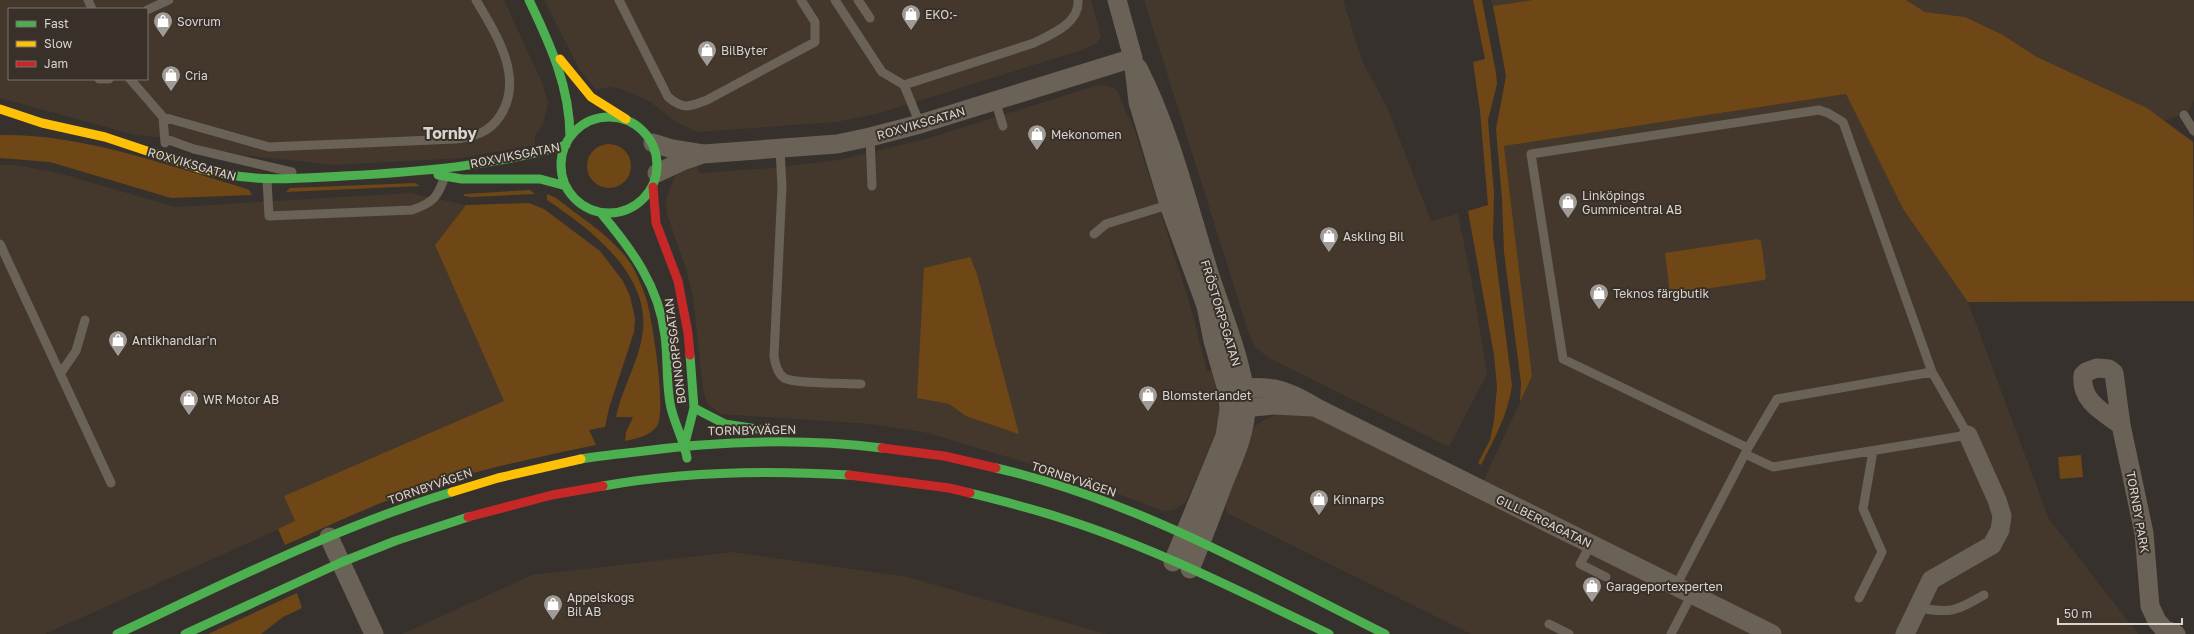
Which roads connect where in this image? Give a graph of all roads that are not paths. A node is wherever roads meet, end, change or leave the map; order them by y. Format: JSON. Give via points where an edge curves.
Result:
{"nodes":[{"id":1,"x":169,"y":0,"type":"edge"},
{"id":2,"x":476,"y":0,"type":"edge"},
{"id":3,"x":529,"y":0,"type":"edge"},
{"id":4,"x":619,"y":0,"type":"edge"},
{"id":5,"x":801,"y":0,"type":"edge"},
{"id":6,"x":835,"y":0,"type":"edge"},
{"id":7,"x":858,"y":0,"type":"edge"},
{"id":8,"x":1078,"y":0,"type":"edge"},
{"id":9,"x":1117,"y":0,"type":"edge"},
{"id":10,"x":148,"y":10,"type":"edge"},
{"id":11,"x":870,"y":18,"type":"dead end"},
{"id":12,"x":551,"y":47,"type":"junction"},
{"id":13,"x":1133,"y":58,"type":"junction"},
{"id":14,"x":131,"y":80,"type":"edge"},
{"id":15,"x":904,"y":85,"type":"junction"},
{"id":16,"x":995,"y":100,"type":"junction"},
{"id":17,"x":0,"y":108,"type":"edge"},
{"id":18,"x":2184,"y":115,"type":"dead end"},
{"id":19,"x":163,"y":117,"type":"junction"},
{"id":20,"x":631,"y":122,"type":"junction"},
{"id":21,"x":42,"y":123,"type":"junction"},
{"id":22,"x":16,"y":124,"type":"dead end"},
{"id":23,"x":920,"y":124,"type":"junction"},
{"id":24,"x":1003,"y":126,"type":"dead end"},
{"id":25,"x":2194,"y":131,"type":"edge"},
{"id":26,"x":870,"y":138,"type":"junction"},
{"id":27,"x":166,"y":139,"type":"junction"},
{"id":28,"x":568,"y":141,"type":"junction"},
{"id":29,"x":653,"y":143,"type":"junction"},
{"id":30,"x":780,"y":149,"type":"junction"},
{"id":31,"x":704,"y":154,"type":"junction"},
{"id":32,"x":162,"y":156,"type":"junction"},
{"id":33,"x":448,"y":167,"type":"junction"},
{"id":34,"x":417,"y":172,"type":"junction"},
{"id":35,"x":445,"y":177,"type":"junction"},
{"id":36,"x":310,"y":178,"type":"junction"},
{"id":37,"x":267,"y":180,"type":"junction"},
{"id":38,"x":655,"y":180,"type":"junction"},
{"id":39,"x":566,"y":186,"type":"junction"},
{"id":40,"x":872,"y":186,"type":"dead end"},
{"id":41,"x":1177,"y":202,"type":"junction"},
{"id":42,"x":601,"y":213,"type":"junction"},
{"id":43,"x":1094,"y":234,"type":"dead end"},
{"id":44,"x":0,"y":244,"type":"edge"},
{"id":45,"x":85,"y":320,"type":"dead end"},
{"id":46,"x":1932,"y":372,"type":"junction"},
{"id":47,"x":60,"y":374,"type":"junction"},
{"id":48,"x":861,"y":384,"type":"dead end"},
{"id":49,"x":1235,"y":389,"type":"junction"},
{"id":50,"x":694,"y":408,"type":"junction"},
{"id":51,"x":1317,"y":408,"type":"junction"},
{"id":52,"x":1237,"y":409,"type":"junction"},
{"id":53,"x":2121,"y":425,"type":"dead end"},
{"id":54,"x":1968,"y":435,"type":"junction"},
{"id":55,"x":685,"y":443,"type":"junction"},
{"id":56,"x":848,"y":444,"type":"junction"},
{"id":57,"x":1746,"y":451,"type":"junction"},
{"id":58,"x":1872,"y":451,"type":"junction"},
{"id":59,"x":688,"y":474,"type":"junction"},
{"id":60,"x":111,"y":483,"type":"dead end"},
{"id":61,"x":329,"y":537,"type":"junction"},
{"id":62,"x":1193,"y":538,"type":"junction"},
{"id":63,"x":1590,"y":544,"type":"junction"},
{"id":64,"x":341,"y":564,"type":"junction"},
{"id":65,"x":1181,"y":566,"type":"junction"},
{"id":66,"x":1606,"y":577,"type":"dead end"},
{"id":67,"x":1684,"y":590,"type":"junction"},
{"id":68,"x":1984,"y":595,"type":"dead end"},
{"id":69,"x":1859,"y":598,"type":"dead end"},
{"id":70,"x":1918,"y":608,"type":"junction"},
{"id":71,"x":1549,"y":624,"type":"dead end"},
{"id":72,"x":117,"y":634,"type":"edge"},
{"id":73,"x":186,"y":634,"type":"edge"},
{"id":74,"x":374,"y":634,"type":"edge"},
{"id":75,"x":1328,"y":634,"type":"edge"},
{"id":76,"x":1384,"y":634,"type":"edge"},
{"id":77,"x":1569,"y":634,"type":"edge"},
{"id":78,"x":1671,"y":634,"type":"edge"},
{"id":79,"x":1772,"y":634,"type":"edge"},
{"id":80,"x":1905,"y":634,"type":"edge"},
{"id":81,"x":2176,"y":634,"type":"edge"}],
"edges":[{"from":1,"to":10,"type":"lane"},
{"from":2,"to":19,"type":"lane","via":[[501,46],[511,82],[510,95],[500,116],[489,130],[477,135],[456,139],[269,147]]},
{"from":3,"to":12,"type":"main road"},
{"from":4,"to":5,"type":"lane","via":[[668,97],[678,106],[692,106],[815,42],[815,22]]},
{"from":6,"to":15,"type":"lane","via":[[882,72]]},
{"from":7,"to":11,"type":"lane"},
{"from":8,"to":15,"type":"lane","via":[[1079,7],[1075,16],[1034,43]]},
{"from":9,"to":13,"type":"street","name":"FRÖSTORPSGATAN"},
{"from":12,"to":20,"type":"main road","via":[[591,97]]},
{"from":12,"to":28,"type":"main road","via":[[570,107]]},
{"from":13,"to":16,"type":"street","name":"ROXVIKSGATAN"},
{"from":13,"to":41,"type":"street","name":"FRÖSTORPSGATAN","via":[[1153,98]]},
{"from":14,"to":19,"type":"lane"},
{"from":15,"to":23,"type":"lane"},
{"from":16,"to":23,"type":"street","name":"ROXVIKSGATAN"},
{"from":16,"to":24,"type":"lane"},
{"from":17,"to":21,"type":"main road","name":"ROXVIKSGATAN"},
{"from":18,"to":25,"type":"lane"},
{"from":19,"to":27,"type":"lane"},
{"from":20,"to":28,"type":"main road","via":[[606,117],[594,120],[583,125]]},
{"from":20,"to":29,"type":"main road"},
{"from":21,"to":22,"type":"main road","name":"ROXVIKSGATAN"},
{"from":21,"to":32,"type":"main road","name":"ROXVIKSGATAN","via":[[105,137]]},
{"from":23,"to":26,"type":"street","name":"ROXVIKSGATAN"},
{"from":26,"to":30,"type":"street","name":"ROXVIKSGATAN"},
{"from":26,"to":40,"type":"lane"},
{"from":27,"to":32,"type":"lane"},
{"from":27,"to":36,"type":"lane","via":[[194,149],[271,166]]},
{"from":28,"to":33,"type":"main road","name":"ROXVIKSGATAN","via":[[539,153]]},
{"from":28,"to":39,"type":"main road","via":[[561,161]]},
{"from":29,"to":31,"type":"street","name":"ROXVIKSGATAN"},
{"from":29,"to":38,"type":"main road","via":[[658,160]]},
{"from":30,"to":31,"type":"street","name":"ROXVIKSGATAN"},
{"from":30,"to":48,"type":"lane","via":[[782,186],[774,356],[776,368],[783,377],[794,381]]},
{"from":31,"to":38,"type":"street","name":"ROXVIKSGATAN","via":[[685,160]]},
{"from":32,"to":37,"type":"main road","name":"ROXVIKSGATAN","via":[[218,173]]},
{"from":33,"to":34,"type":"main road","name":"ROXVIKSGATAN"},
{"from":33,"to":35,"type":"lane"},
{"from":34,"to":35,"type":"main road","name":"ROXVIKSGATAN"},
{"from":34,"to":36,"type":"main road","name":"ROXVIKSGATAN"},
{"from":35,"to":37,"type":"lane","via":[[438,195],[427,205],[412,210],[269,216]]},
{"from":35,"to":39,"type":"main road","name":"ROXVIKSGATAN","via":[[540,179]]},
{"from":36,"to":37,"type":"main road","name":"ROXVIKSGATAN"},
{"from":38,"to":42,"type":"main road","via":[[644,199],[633,208],[613,214]]},
{"from":38,"to":50,"type":"main road","name":"BONNORPSGATAN","via":[[656,223],[670,257],[684,307]]},
{"from":39,"to":42,"type":"main road","via":[[584,207]]},
{"from":41,"to":43,"type":"lane","via":[[1106,224]]},
{"from":41,"to":49,"type":"street","name":"FRÖSTORPSGATAN","via":[[1236,358]]},
{"from":42,"to":55,"type":"main road","name":"BONNORPSGATAN","via":[[633,252],[655,290],[665,333],[672,412]]},
{"from":44,"to":47,"type":"lane"},
{"from":45,"to":47,"type":"lane","via":[[76,351]]},
{"from":46,"to":54,"type":"lane"},
{"from":46,"to":57,"type":"lane","via":[[1777,400]]},
{"from":46,"to":57,"type":"lane","via":[[1843,122],[1836,117],[1819,110],[1531,154],[1563,359]]},
{"from":47,"to":60,"type":"lane"},
{"from":49,"to":51,"type":"street","name":"GILLBERGAGATAN","via":[[1265,386],[1294,394]]},
{"from":49,"to":52,"type":"street","name":"FRÖSTORPSGATAN"},
{"from":50,"to":55,"type":"main road","name":"BONNORPSGATAN"},
{"from":50,"to":56,"type":"main road","via":[[724,424]]},
{"from":51,"to":52,"type":"street","name":"GILLBERGAGATAN","via":[[1296,405]]},
{"from":51,"to":63,"type":"street","name":"GILLBERGAGATAN"},
{"from":52,"to":62,"type":"street","name":"FRÖSTORPSGATAN","via":[[1246,419],[1238,448]]},
{"from":53,"to":81,"type":"street","name":"TORNBY PARK","via":[[2146,549],[2150,606],[2157,622],[2164,629]]},
{"from":54,"to":58,"type":"lane"},
{"from":54,"to":70,"type":"street","via":[[1997,500],[2002,516],[2000,530],[1992,545],[1931,580]]},
{"from":55,"to":56,"type":"main road","name":"TORNBYVÄGEN","via":[[743,441]]},
{"from":55,"to":59,"type":"main road","name":"BONNORPSGATAN"},
{"from":55,"to":61,"type":"main road","name":"TORNBYVÄGEN","via":[[621,451],[522,470],[409,504]]},
{"from":56,"to":62,"type":"main road","name":"TORNBYVÄGEN","via":[[930,454],[1036,478],[1116,504]]},
{"from":57,"to":58,"type":"lane","via":[[1773,467]]},
{"from":57,"to":67,"type":"lane"},
{"from":58,"to":69,"type":"lane","via":[[1863,509],[1882,552]]},
{"from":59,"to":64,"type":"main road","via":[[618,482],[513,504],[394,542]]},
{"from":59,"to":65,"type":"main road","via":[[816,472],[927,484],[1029,508],[1103,533]]},
{"from":61,"to":64,"type":"street"},
{"from":61,"to":72,"type":"main road","name":"TORNBYVÄGEN"},
{"from":62,"to":65,"type":"street","name":"FRÖSTORPSGATAN"},
{"from":62,"to":76,"type":"main road","name":"TORNBYVÄGEN"},
{"from":63,"to":66,"type":"lane","via":[[1580,564]]},
{"from":63,"to":67,"type":"street","name":"GILLBERGAGATAN"},
{"from":64,"to":73,"type":"main road"},
{"from":64,"to":74,"type":"street"},
{"from":65,"to":75,"type":"main road"},
{"from":67,"to":78,"type":"lane"},
{"from":67,"to":79,"type":"street","name":"GILLBERGAGATAN"},
{"from":68,"to":70,"type":"lane","via":[[1960,609],[1945,612]]},
{"from":70,"to":80,"type":"street"},
{"from":71,"to":77,"type":"lane"}]}
